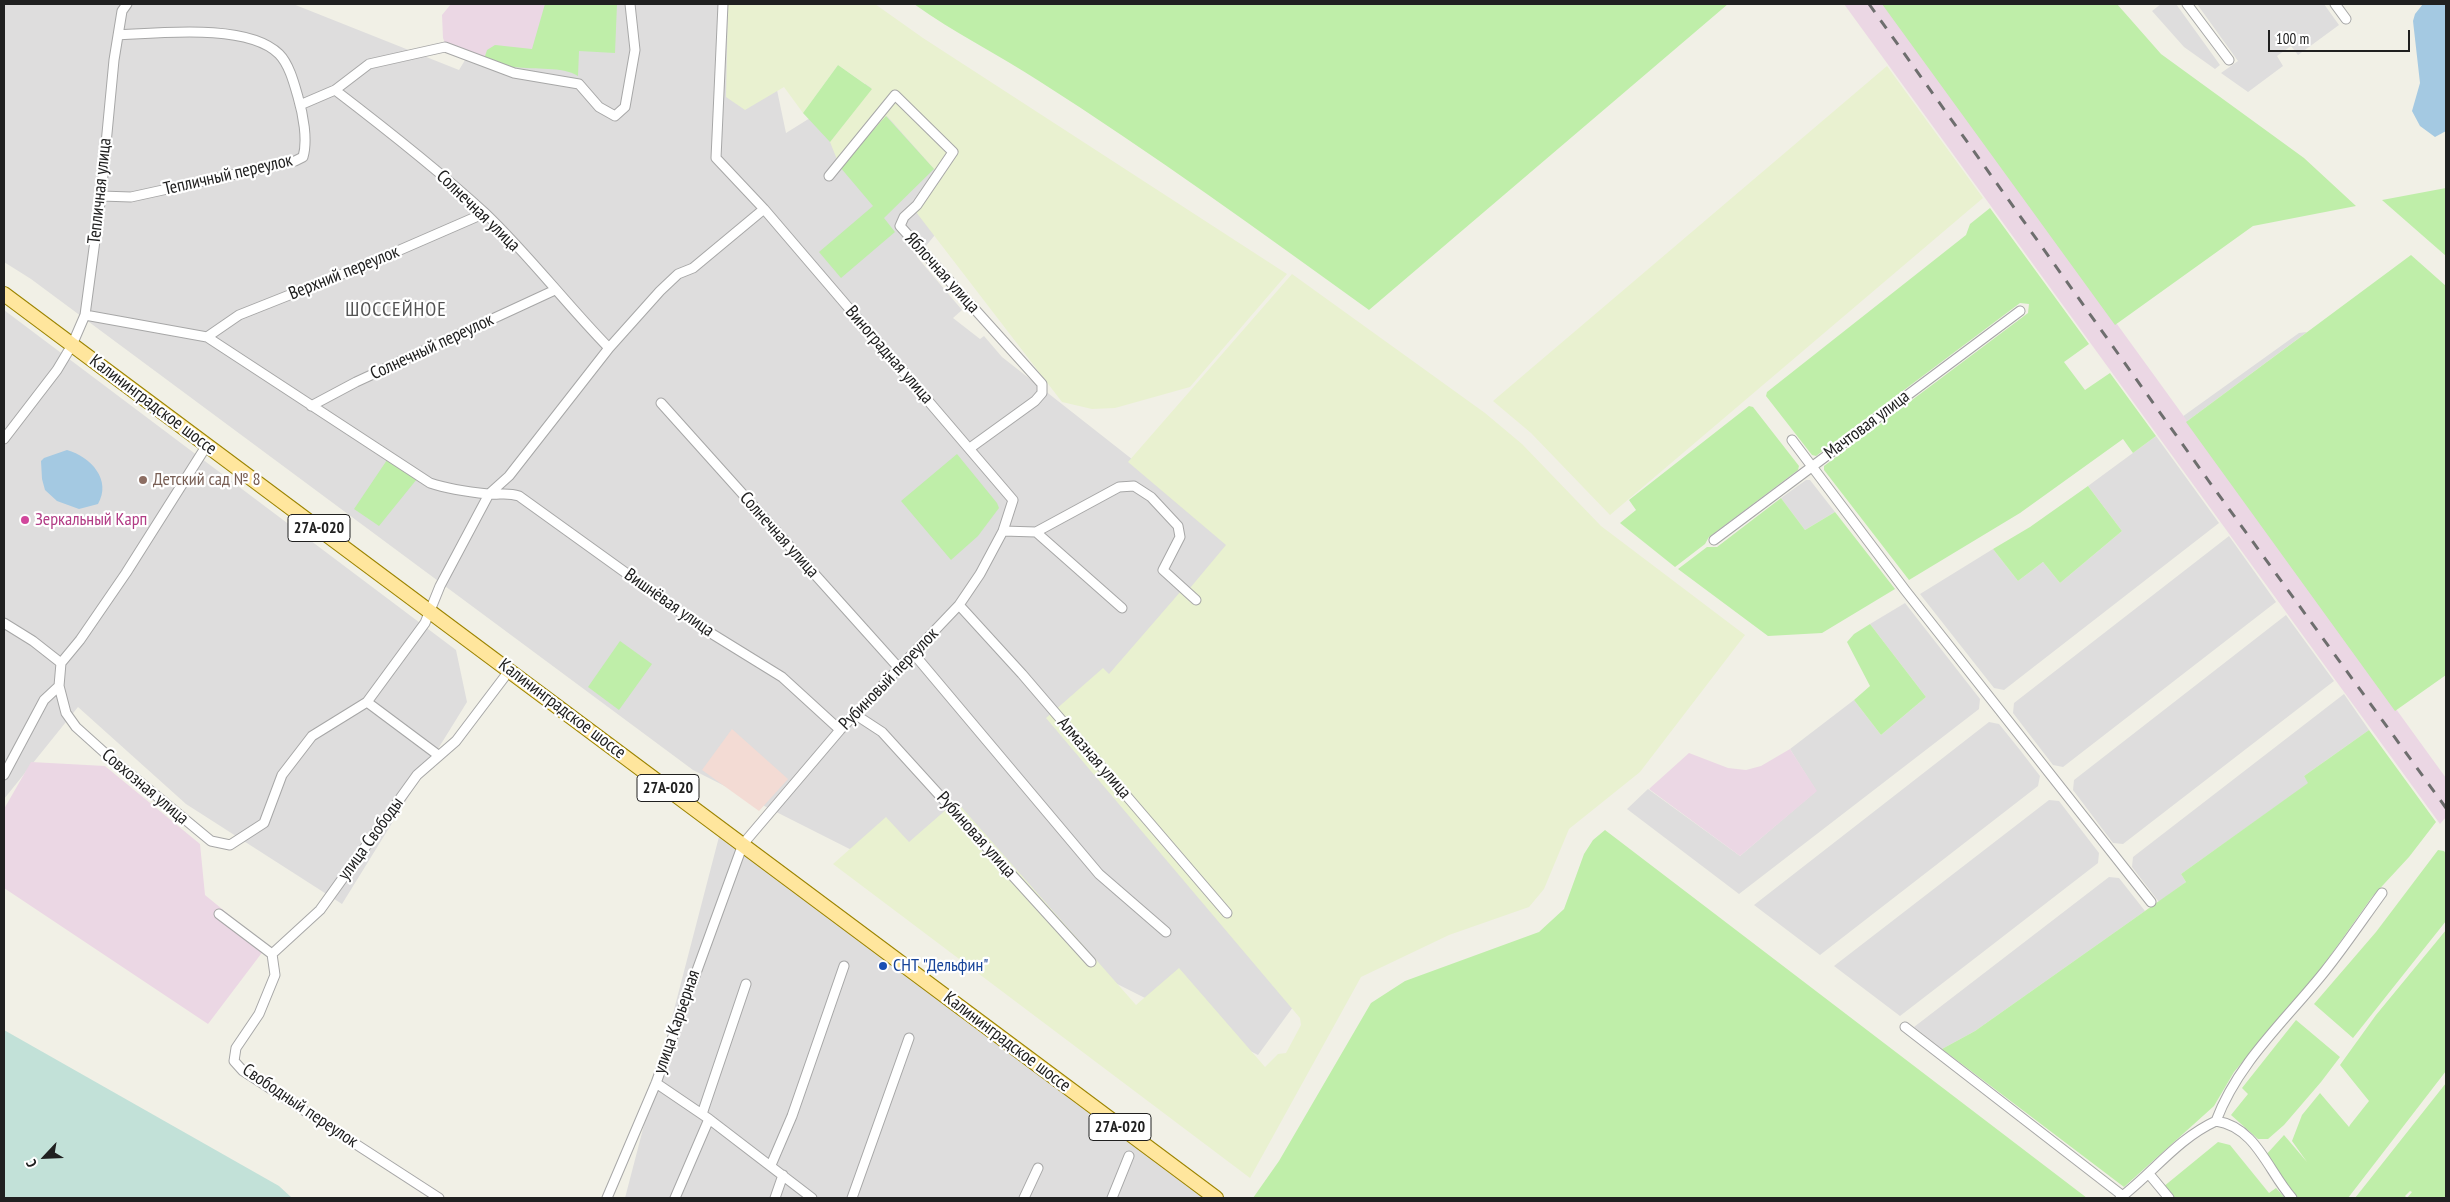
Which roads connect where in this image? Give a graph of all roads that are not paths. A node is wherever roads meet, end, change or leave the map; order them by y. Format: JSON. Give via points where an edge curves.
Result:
{"nodes":[{"id":1,"x":127,"y":4,"type":"edge"},
{"id":2,"x":630,"y":4,"type":"edge"},
{"id":3,"x":723,"y":4,"type":"edge"},
{"id":4,"x":2187,"y":4,"type":"edge"},
{"id":5,"x":2335,"y":4,"type":"edge"},
{"id":6,"x":2346,"y":19,"type":"dead end"},
{"id":7,"x":118,"y":35,"type":"junction"},
{"id":8,"x":2229,"y":60,"type":"dead end"},
{"id":9,"x":335,"y":90,"type":"junction"},
{"id":10,"x":300,"y":106,"type":"junction"},
{"id":11,"x":828,"y":176,"type":"dead end"},
{"id":12,"x":101,"y":196,"type":"junction"},
{"id":13,"x":764,"y":209,"type":"junction"},
{"id":14,"x":485,"y":213,"type":"junction"},
{"id":15,"x":555,"y":290,"type":"junction"},
{"id":16,"x":4,"y":294,"type":"edge"},
{"id":17,"x":2020,"y":311,"type":"dead end"},
{"id":18,"x":85,"y":314,"type":"junction"},
{"id":19,"x":207,"y":337,"type":"junction"},
{"id":20,"x":72,"y":345,"type":"junction"},
{"id":21,"x":609,"y":348,"type":"junction"},
{"id":22,"x":661,"y":403,"type":"dead end"},
{"id":23,"x":311,"y":406,"type":"junction"},
{"id":24,"x":4,"y":439,"type":"edge"},
{"id":25,"x":1792,"y":440,"type":"dead end"},
{"id":26,"x":207,"y":445,"type":"junction"},
{"id":27,"x":970,"y":448,"type":"junction"},
{"id":28,"x":1812,"y":466,"type":"junction"},
{"id":29,"x":489,"y":494,"type":"junction"},
{"id":30,"x":1013,"y":500,"type":"joint"},
{"id":31,"x":1003,"y":530,"type":"junction"},
{"id":32,"x":1036,"y":532,"type":"junction"},
{"id":33,"x":1714,"y":540,"type":"dead end"},
{"id":34,"x":1196,"y":600,"type":"dead end"},
{"id":35,"x":959,"y":605,"type":"junction"},
{"id":36,"x":1122,"y":608,"type":"dead end"},
{"id":37,"x":430,"y":611,"type":"junction"},
{"id":38,"x":4,"y":623,"type":"edge"},
{"id":39,"x":913,"y":653,"type":"junction"},
{"id":40,"x":61,"y":663,"type":"junction"},
{"id":41,"x":898,"y":667,"type":"junction"},
{"id":42,"x":510,"y":670,"type":"junction"},
{"id":43,"x":59,"y":686,"type":"junction"},
{"id":44,"x":367,"y":702,"type":"junction"},
{"id":45,"x":856,"y":715,"type":"junction"},
{"id":46,"x":840,"y":730,"type":"junction"},
{"id":47,"x":438,"y":755,"type":"junction"},
{"id":48,"x":4,"y":775,"type":"edge"},
{"id":49,"x":743,"y":844,"type":"junction"},
{"id":50,"x":2382,"y":893,"type":"dead end"},
{"id":51,"x":2151,"y":902,"type":"dead end"},
{"id":52,"x":1227,"y":913,"type":"dead end"},
{"id":53,"x":218,"y":914,"type":"dead end"},
{"id":54,"x":1166,"y":932,"type":"dead end"},
{"id":55,"x":272,"y":954,"type":"junction"},
{"id":56,"x":1091,"y":962,"type":"dead end"},
{"id":57,"x":844,"y":966,"type":"dead end"},
{"id":58,"x":746,"y":984,"type":"dead end"},
{"id":59,"x":1905,"y":1027,"type":"dead end"},
{"id":60,"x":910,"y":1038,"type":"dead end"},
{"id":61,"x":656,"y":1083,"type":"junction"},
{"id":62,"x":705,"y":1116,"type":"junction"},
{"id":63,"x":2216,"y":1121,"type":"junction"},
{"id":64,"x":1129,"y":1156,"type":"dead end"},
{"id":65,"x":771,"y":1165,"type":"junction"},
{"id":66,"x":1038,"y":1168,"type":"dead end"},
{"id":67,"x":2149,"y":1174,"type":"junction"},
{"id":68,"x":783,"y":1175,"type":"junction"},
{"id":69,"x":2122,"y":1197,"type":"edge"},
{"id":70,"x":440,"y":1198,"type":"edge"},
{"id":71,"x":608,"y":1198,"type":"edge"},
{"id":72,"x":675,"y":1198,"type":"edge"},
{"id":73,"x":774,"y":1198,"type":"edge"},
{"id":74,"x":812,"y":1198,"type":"edge"},
{"id":75,"x":852,"y":1198,"type":"edge"},
{"id":76,"x":1024,"y":1198,"type":"edge"},
{"id":77,"x":1112,"y":1198,"type":"edge"},
{"id":78,"x":1216,"y":1198,"type":"edge"},
{"id":79,"x":2169,"y":1198,"type":"edge"},
{"id":80,"x":2292,"y":1198,"type":"edge"}],
"edges":[{"from":1,"to":7,"type":"street","name":"Тепличная улица","via":[[122,11]]},
{"from":2,"to":9,"type":"street","via":[[635,50],[625,107],[615,116],[599,106],[579,84],[514,73],[444,47],[368,64]]},
{"from":3,"to":13,"type":"street","name":"Виноградная улица","via":[[716,158]]},
{"from":4,"to":8,"type":"street"},
{"from":5,"to":6,"type":"street"},
{"from":7,"to":10,"type":"street","via":[[188,32],[251,39],[280,54]]},
{"from":7,"to":12,"type":"street","name":"Тепличная улица"},
{"from":9,"to":10,"type":"street"},
{"from":9,"to":14,"type":"street","name":"Солнечная улица","via":[[412,149]]},
{"from":10,"to":12,"type":"street","name":"Тепличный переулок","via":[[306,148],[303,157],[131,197]]},
{"from":11,"to":27,"type":"street","name":"Яблочная улица","via":[[895,95],[953,152],[900,226],[1042,384],[1042,393],[1035,401]]},
{"from":12,"to":18,"type":"street","name":"Тепличная улица"},
{"from":13,"to":21,"type":"street","name":"Совхозная улица","via":[[693,268],[678,274]]},
{"from":13,"to":27,"type":"street","name":"Виноградная улица"},
{"from":14,"to":15,"type":"street","name":"Солнечная улица"},
{"from":14,"to":19,"type":"street","name":"Верхний переулок","via":[[370,264],[239,315]]},
{"from":15,"to":21,"type":"street","name":"Солнечная улица"},
{"from":15,"to":23,"type":"street","name":"Солнечный переулок"},
{"from":16,"to":20,"type":"main road","name":"Калининградское шоссе","number":"27А-020"},
{"from":17,"to":28,"type":"street","name":"Мачтовая улица"},
{"from":18,"to":19,"type":"street"},
{"from":18,"to":20,"type":"street","name":"Тепличная улица"},
{"from":19,"to":23,"type":"street","name":"Вишнёвая улица"},
{"from":20,"to":24,"type":"street"},
{"from":20,"to":26,"type":"main road","name":"Калининградское шоссе","number":"27А-020"},
{"from":21,"to":29,"type":"street","name":"Совхозная улица","via":[[509,476]]},
{"from":22,"to":41,"type":"street","name":"Солнечная улица"},
{"from":23,"to":29,"type":"street","name":"Вишнёвая улица","via":[[430,483]]},
{"from":25,"to":28,"type":"street"},
{"from":26,"to":37,"type":"main road","name":"Калининградское шоссе","number":"27А-020"},
{"from":26,"to":40,"type":"street","via":[[126,573]]},
{"from":27,"to":30,"type":"street","name":"Виноградная улица"},
{"from":28,"to":33,"type":"street","name":"Мачтовая улица"},
{"from":28,"to":51,"type":"street"},
{"from":29,"to":37,"type":"street","name":"Совхозная улица"},
{"from":29,"to":46,"type":"street","name":"Вишнёвая улица","via":[[506,492],[519,496],[701,627],[782,677]]},
{"from":30,"to":31,"type":"street","name":"Рубиновый переулок"},
{"from":31,"to":32,"type":"street"},
{"from":31,"to":35,"type":"street","name":"Рубиновый переулок"},
{"from":32,"to":34,"type":"street","via":[[1119,487],[1134,486],[1151,497],[1178,526],[1180,537],[1163,570]]},
{"from":32,"to":36,"type":"street"},
{"from":35,"to":39,"type":"street","name":"Рубиновый переулок"},
{"from":35,"to":52,"type":"street","name":"Алмазная улица"},
{"from":37,"to":42,"type":"main road","name":"Калининградское шоссе","number":"27А-020"},
{"from":37,"to":44,"type":"street","name":"Совхозная улица","via":[[425,623]]},
{"from":38,"to":40,"type":"street"},
{"from":39,"to":41,"type":"street","name":"Рубиновый переулок"},
{"from":39,"to":54,"type":"street","via":[[1099,874]]},
{"from":40,"to":43,"type":"street","name":"Совхозная улица"},
{"from":41,"to":45,"type":"street","name":"Рубиновый переулок"},
{"from":42,"to":47,"type":"street","name":"улица Свободы","via":[[456,741]]},
{"from":42,"to":49,"type":"main road","name":"Калининградское шоссе","number":"27А-020"},
{"from":43,"to":44,"type":"street","name":"Совхозная улица","via":[[66,713],[94,743],[211,841],[230,845],[264,823],[282,775],[312,736]]},
{"from":43,"to":48,"type":"street","via":[[44,700]]},
{"from":44,"to":47,"type":"street"},
{"from":45,"to":46,"type":"street","name":"Рубиновый переулок"},
{"from":45,"to":56,"type":"street","name":"Рубиновая улица","via":[[882,732]]},
{"from":46,"to":49,"type":"street","name":"Рубиновый переулок"},
{"from":47,"to":55,"type":"street","name":"улица Свободы","via":[[418,775],[320,910]]},
{"from":49,"to":61,"type":"street","name":"улица Карьерная"},
{"from":49,"to":78,"type":"main road","name":"Калининградское шоссе","number":"27А-020"},
{"from":50,"to":63,"type":"street","via":[[2326,970],[2240,1073]]},
{"from":53,"to":55,"type":"street"},
{"from":55,"to":70,"type":"street","name":"Свободный переулок","via":[[275,975],[259,1014],[236,1048],[234,1061],[243,1071]]},
{"from":57,"to":65,"type":"street","via":[[792,1116]]},
{"from":58,"to":62,"type":"street"},
{"from":59,"to":69,"type":"street"},
{"from":60,"to":75,"type":"street"},
{"from":61,"to":62,"type":"street"},
{"from":61,"to":71,"type":"street","name":"улица Карьерная"},
{"from":62,"to":65,"type":"street"},
{"from":62,"to":72,"type":"street"},
{"from":63,"to":67,"type":"street","via":[[2200,1128],[2173,1148]]},
{"from":63,"to":80,"type":"street","via":[[2238,1128],[2258,1147],[2268,1167]]},
{"from":64,"to":77,"type":"street"},
{"from":65,"to":68,"type":"street"},
{"from":66,"to":76,"type":"street"},
{"from":67,"to":69,"type":"street"},
{"from":67,"to":79,"type":"street"},
{"from":68,"to":73,"type":"street"},
{"from":68,"to":74,"type":"street"}]}
